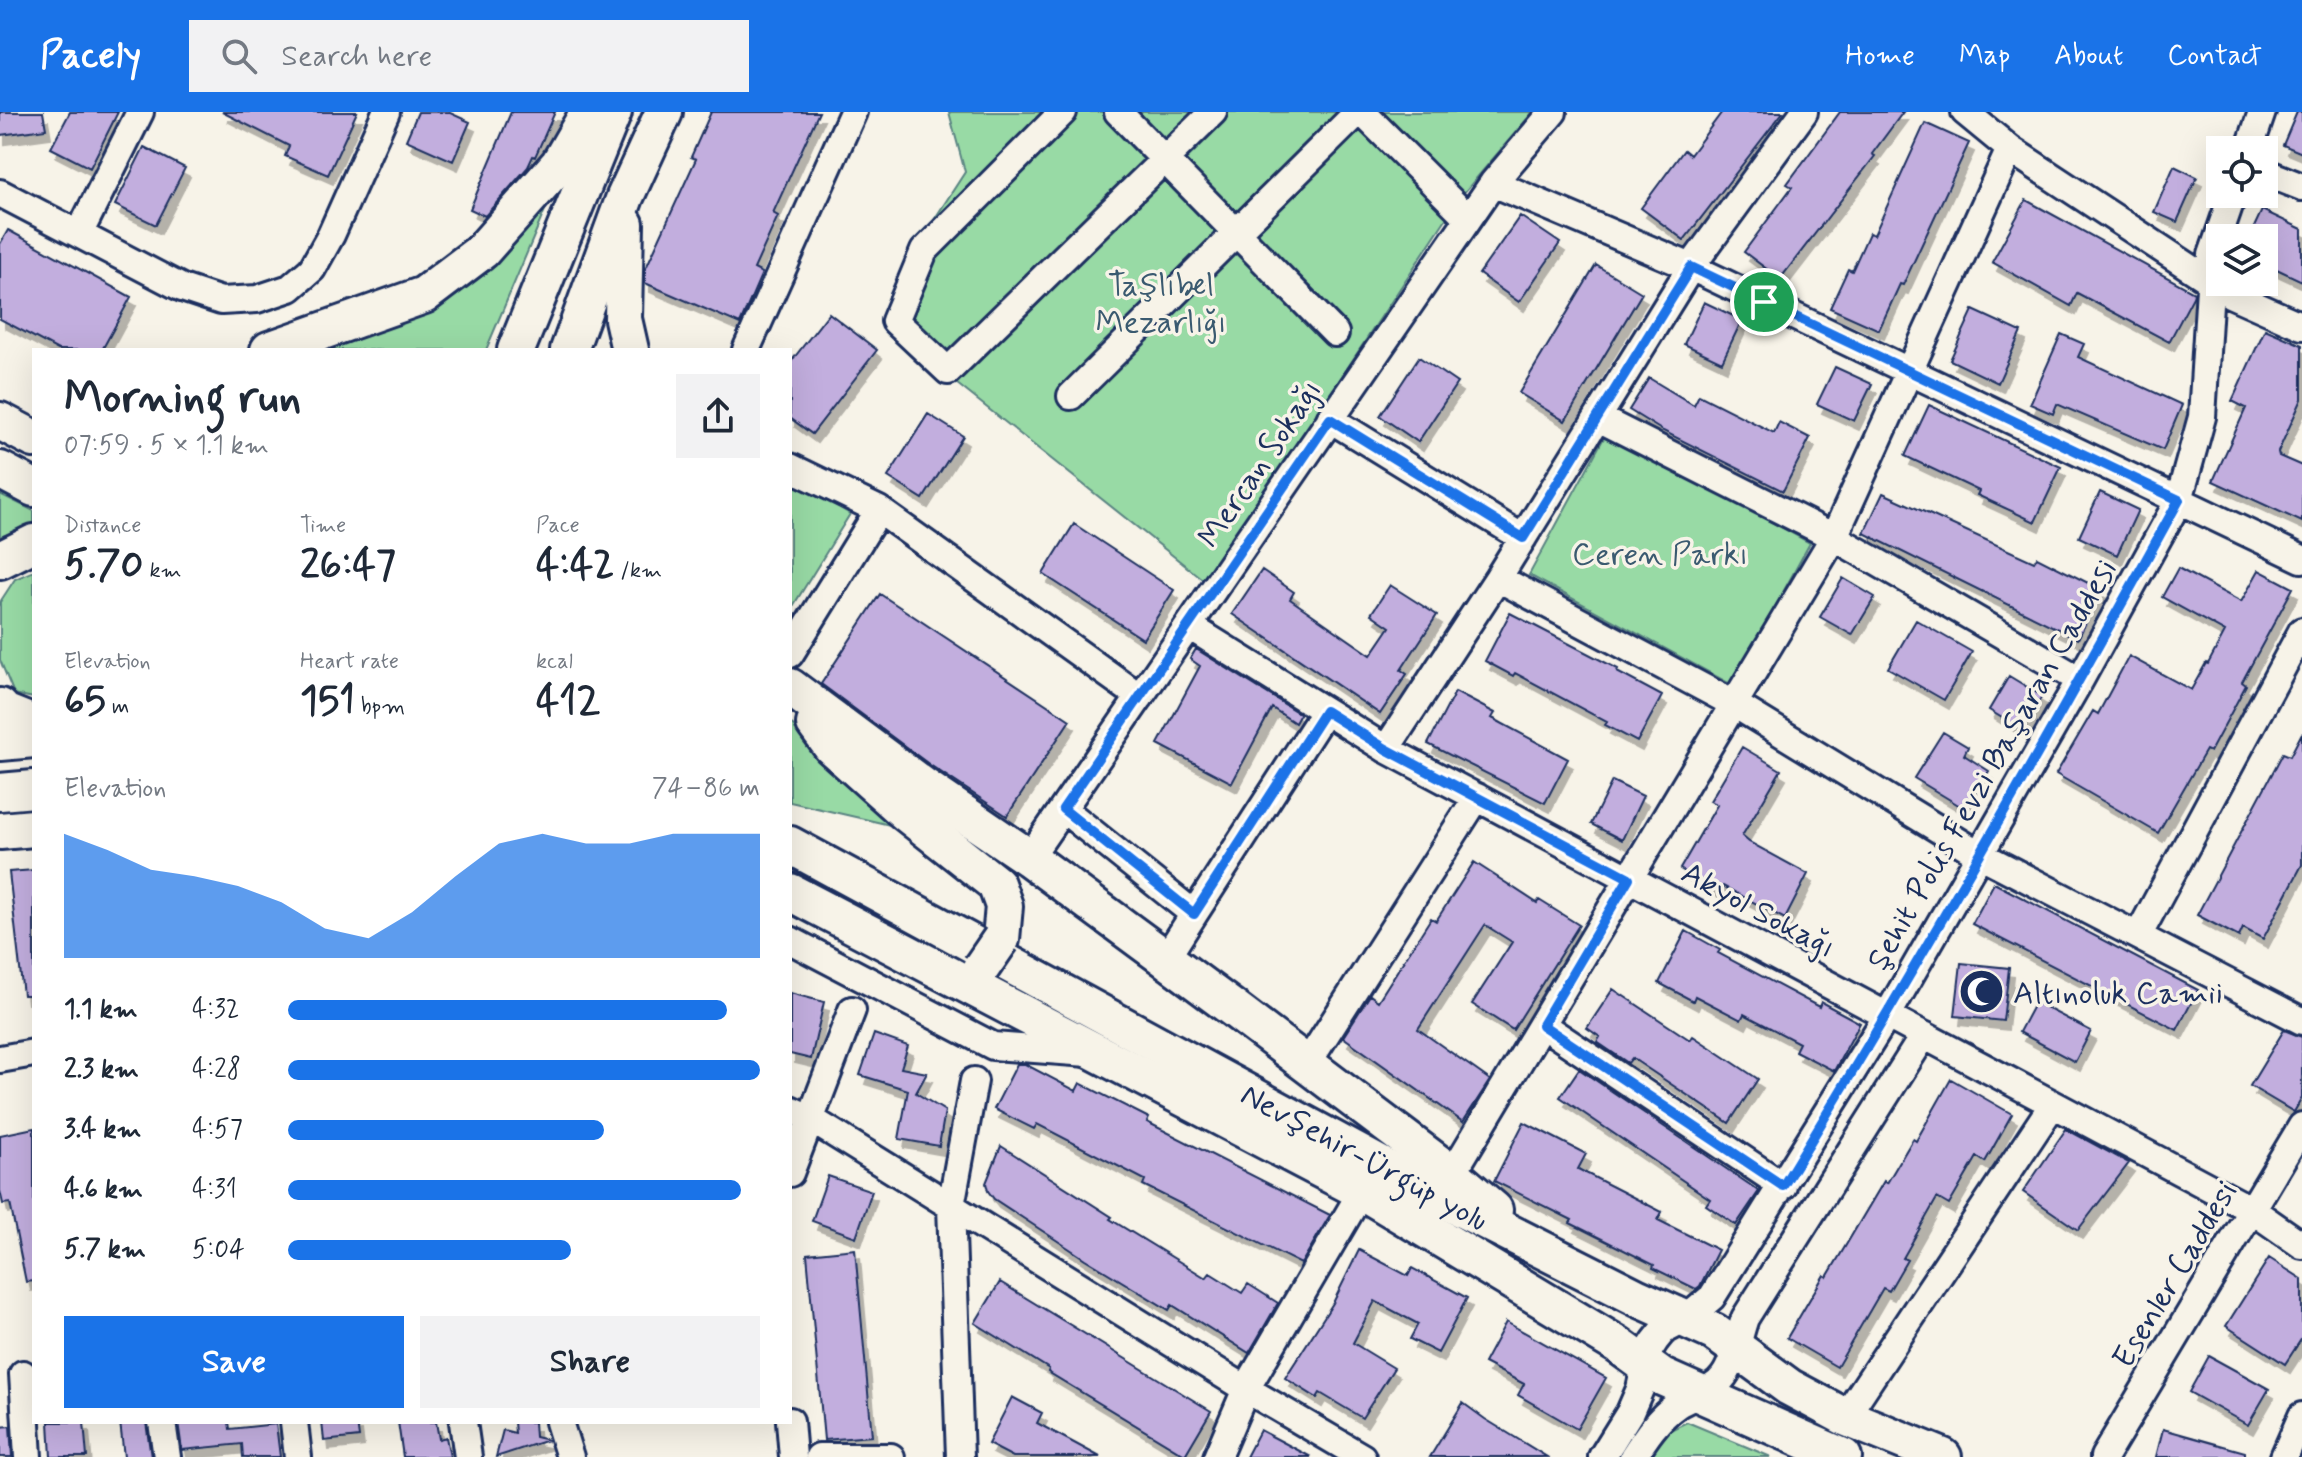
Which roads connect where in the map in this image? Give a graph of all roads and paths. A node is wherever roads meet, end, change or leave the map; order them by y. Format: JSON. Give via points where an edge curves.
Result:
{"nodes":[{"id":1,"x":140,"y":112,"type":"edge"},
{"id":2,"x":386,"y":112,"type":"edge"},
{"id":3,"x":589,"y":112,"type":"edge"},
{"id":4,"x":613,"y":112,"type":"edge"},
{"id":5,"x":664,"y":112,"type":"edge"},
{"id":6,"x":853,"y":112,"type":"edge"},
{"id":7,"x":1063,"y":112,"type":"edge"},
{"id":8,"x":1118,"y":112,"type":"edge"},
{"id":9,"x":1213,"y":112,"type":"edge"},
{"id":10,"x":1360,"y":112,"type":"edge"},
{"id":11,"x":1553,"y":112,"type":"edge"},
{"id":12,"x":1804,"y":112,"type":"edge"},
{"id":13,"x":1965,"y":112,"type":"edge"},
{"id":14,"x":2262,"y":112,"type":"edge"},
{"id":15,"x":2254,"y":136,"type":"edge"},
{"id":16,"x":2010,"y":149,"type":"junction"},
{"id":17,"x":1165,"y":159,"type":"junction"},
{"id":18,"x":2278,"y":178,"type":"edge"},
{"id":19,"x":1493,"y":183,"type":"junction"},
{"id":20,"x":2302,"y":187,"type":"edge"},
{"id":21,"x":0,"y":193,"type":"edge"},
{"id":22,"x":625,"y":197,"type":"junction"},
{"id":23,"x":1468,"y":218,"type":"junction"},
{"id":24,"x":1237,"y":232,"type":"junction"},
{"id":25,"x":79,"y":234,"type":"junction"},
{"id":26,"x":1691,"y":267,"type":"junction"},
{"id":27,"x":2206,"y":277,"type":"edge"},
{"id":28,"x":2209,"y":296,"type":"edge"},
{"id":29,"x":2234,"y":296,"type":"edge"},
{"id":30,"x":2302,"y":326,"type":"edge"},
{"id":31,"x":1335,"y":333,"type":"dead end"},
{"id":32,"x":275,"y":348,"type":"edge"},
{"id":33,"x":517,"y":348,"type":"edge"},
{"id":34,"x":570,"y":348,"type":"edge"},
{"id":35,"x":630,"y":348,"type":"edge"},
{"id":36,"x":747,"y":348,"type":"edge"},
{"id":37,"x":1910,"y":372,"type":"junction"},
{"id":38,"x":1071,"y":396,"type":"dead end"},
{"id":39,"x":0,"y":404,"type":"edge"},
{"id":40,"x":32,"y":410,"type":"edge"},
{"id":41,"x":1598,"y":418,"type":"junction"},
{"id":42,"x":1330,"y":419,"type":"junction"},
{"id":43,"x":0,"y":421,"type":"edge"},
{"id":44,"x":32,"y":438,"type":"edge"},
{"id":45,"x":792,"y":468,"type":"edge"},
{"id":46,"x":0,"y":470,"type":"edge"},
{"id":47,"x":32,"y":487,"type":"edge"},
{"id":48,"x":2179,"y":500,"type":"junction"},
{"id":49,"x":879,"y":510,"type":"junction"},
{"id":50,"x":1834,"y":537,"type":"junction"},
{"id":51,"x":1523,"y":538,"type":"junction"},
{"id":52,"x":32,"y":544,"type":"edge"},
{"id":53,"x":2302,"y":559,"type":"edge"},
{"id":54,"x":0,"y":560,"type":"edge"},
{"id":55,"x":1498,"y":578,"type":"junction"},
{"id":56,"x":1189,"y":626,"type":"junction"},
{"id":57,"x":2302,"y":631,"type":"edge"},
{"id":58,"x":792,"y":651,"type":"edge"},
{"id":59,"x":2080,"y":680,"type":"junction"},
{"id":60,"x":792,"y":688,"type":"edge"},
{"id":61,"x":792,"y":690,"type":"edge"},
{"id":62,"x":1140,"y":697,"type":"junction"},
{"id":63,"x":1734,"y":704,"type":"junction"},
{"id":64,"x":0,"y":707,"type":"edge"},
{"id":65,"x":1325,"y":711,"type":"junction"},
{"id":66,"x":32,"y":723,"type":"edge"},
{"id":67,"x":32,"y":739,"type":"edge"},
{"id":68,"x":0,"y":742,"type":"edge"},
{"id":69,"x":1386,"y":749,"type":"junction"},
{"id":70,"x":32,"y":789,"type":"edge"},
{"id":71,"x":0,"y":792,"type":"edge"},
{"id":72,"x":1477,"y":797,"type":"junction"},
{"id":73,"x":1063,"y":809,"type":"junction"},
{"id":74,"x":32,"y":828,"type":"edge"},
{"id":75,"x":0,"y":831,"type":"edge"},
{"id":76,"x":792,"y":846,"type":"edge"},
{"id":77,"x":1979,"y":854,"type":"junction"},
{"id":78,"x":1029,"y":858,"type":"junction"},
{"id":79,"x":1629,"y":878,"type":"junction"},
{"id":80,"x":792,"y":893,"type":"edge"},
{"id":81,"x":1194,"y":914,"type":"junction"},
{"id":82,"x":2138,"y":936,"type":"junction"},
{"id":83,"x":792,"y":941,"type":"edge"},
{"id":84,"x":1166,"y":958,"type":"junction"},
{"id":85,"x":968,"y":972,"type":"junction"},
{"id":86,"x":852,"y":1010,"type":"dead end"},
{"id":87,"x":1887,"y":1016,"type":"junction"},
{"id":88,"x":2302,"y":1021,"type":"edge"},
{"id":89,"x":1542,"y":1025,"type":"junction"},
{"id":90,"x":1924,"y":1035,"type":"junction"},
{"id":91,"x":32,"y":1053,"type":"edge"},
{"id":92,"x":1102,"y":1054,"type":"junction"},
{"id":93,"x":0,"y":1059,"type":"edge"},
{"id":94,"x":1307,"y":1064,"type":"junction"},
{"id":95,"x":974,"y":1081,"type":"dead end"},
{"id":96,"x":2053,"y":1104,"type":"junction"},
{"id":97,"x":800,"y":1114,"type":"edge"},
{"id":98,"x":2302,"y":1126,"type":"edge"},
{"id":99,"x":792,"y":1161,"type":"edge"},
{"id":100,"x":1452,"y":1174,"type":"junction"},
{"id":101,"x":1783,"y":1186,"type":"junction"},
{"id":102,"x":1362,"y":1191,"type":"junction"},
{"id":103,"x":951,"y":1206,"type":"junction"},
{"id":104,"x":2252,"y":1210,"type":"junction"},
{"id":105,"x":2302,"y":1245,"type":"edge"},
{"id":106,"x":1538,"y":1248,"type":"junction"},
{"id":107,"x":1686,"y":1319,"type":"junction"},
{"id":108,"x":1735,"y":1348,"type":"junction"},
{"id":109,"x":1645,"y":1365,"type":"junction"},
{"id":110,"x":19,"y":1371,"type":"edge"},
{"id":111,"x":1246,"y":1389,"type":"junction"},
{"id":112,"x":1700,"y":1393,"type":"junction"},
{"id":113,"x":2302,"y":1416,"type":"edge"},
{"id":114,"x":1845,"y":1417,"type":"junction"},
{"id":115,"x":162,"y":1424,"type":"edge"},
{"id":116,"x":294,"y":1424,"type":"edge"},
{"id":117,"x":463,"y":1424,"type":"edge"},
{"id":118,"x":560,"y":1424,"type":"edge"},
{"id":119,"x":790,"y":1424,"type":"edge"},
{"id":120,"x":28,"y":1457,"type":"edge"},
{"id":121,"x":167,"y":1457,"type":"edge"},
{"id":122,"x":298,"y":1457,"type":"edge"},
{"id":123,"x":468,"y":1457,"type":"edge"},
{"id":124,"x":570,"y":1457,"type":"edge"},
{"id":125,"x":793,"y":1457,"type":"edge"},
{"id":126,"x":819,"y":1457,"type":"edge"},
{"id":127,"x":891,"y":1457,"type":"edge"},
{"id":128,"x":960,"y":1457,"type":"edge"},
{"id":129,"x":1217,"y":1457,"type":"edge"},
{"id":130,"x":1362,"y":1457,"type":"edge"},
{"id":131,"x":1602,"y":1457,"type":"edge"},
{"id":132,"x":1633,"y":1457,"type":"edge"},
{"id":133,"x":1843,"y":1457,"type":"edge"},
{"id":134,"x":1943,"y":1457,"type":"edge"},
{"id":135,"x":2104,"y":1457,"type":"edge"},
{"id":136,"x":2284,"y":1457,"type":"edge"}],
"edges":[{"from":1,"to":25,"type":"street"},
{"from":2,"to":25,"type":"street","via":[[331,235],[312,269],[290,288],[257,299],[221,301],[182,288]]},
{"from":3,"to":32,"type":"highway","via":[[559,164],[482,251],[424,295]]},
{"from":4,"to":33,"type":"highway"},
{"from":5,"to":22,"type":"highway"},
{"from":6,"to":36,"type":"street"},
{"from":7,"to":17,"type":"street","via":[[924,251],[895,321],[948,371]]},
{"from":8,"to":17,"type":"street"},
{"from":9,"to":17,"type":"street"},
{"from":10,"to":23,"type":"street"},
{"from":10,"to":24,"type":"street"},
{"from":11,"to":19,"type":"street","name":"Mercan Sokağı"},
{"from":12,"to":26,"type":"street"},
{"from":13,"to":16,"type":"street"},
{"from":14,"to":15,"type":"street"},
{"from":16,"to":27,"type":"street"},
{"from":16,"to":37,"type":"street"},
{"from":17,"to":24,"type":"street"},
{"from":18,"to":20,"type":"street"},
{"from":19,"to":23,"type":"street","name":"Mercan Sokağı"},
{"from":19,"to":26,"type":"street"},
{"from":21,"to":25,"type":"street"},
{"from":22,"to":34,"type":"highway"},
{"from":22,"to":35,"type":"highway","via":[[623,319]]},
{"from":23,"to":42,"type":"street","name":"Mercan Sokağı"},
{"from":24,"to":31,"type":"street"},
{"from":24,"to":38,"type":"street"},
{"from":26,"to":37,"type":"street"},
{"from":26,"to":41,"type":"street"},
{"from":28,"to":48,"type":"street","name":"Şehit Polis Fevzi Başaran Caddesi","via":[[2202,417]]},
{"from":29,"to":30,"type":"street"},
{"from":37,"to":48,"type":"street"},
{"from":37,"to":50,"type":"street"},
{"from":39,"to":40,"type":"highway"},
{"from":41,"to":50,"type":"street"},
{"from":41,"to":51,"type":"street"},
{"from":42,"to":51,"type":"street"},
{"from":42,"to":56,"type":"street","name":"Mercan Sokağı"},
{"from":43,"to":44,"type":"highway"},
{"from":45,"to":49,"type":"street"},
{"from":46,"to":47,"type":"highway"},
{"from":48,"to":53,"type":"street"},
{"from":48,"to":59,"type":"street","name":"Şehit Polis Fevzi Başaran Caddesi"},
{"from":49,"to":58,"type":"street"},
{"from":49,"to":62,"type":"street"},
{"from":50,"to":59,"type":"street"},
{"from":50,"to":63,"type":"street"},
{"from":51,"to":55,"type":"street"},
{"from":52,"to":54,"type":"highway"},
{"from":55,"to":63,"type":"street"},
{"from":55,"to":69,"type":"street"},
{"from":56,"to":62,"type":"street","name":"Mercan Sokağı"},
{"from":56,"to":65,"type":"street","name":"Akyol Sokağı"},
{"from":57,"to":82,"type":"street"},
{"from":59,"to":77,"type":"street","name":"Şehit Polis Fevzi Başaran Caddesi"},
{"from":60,"to":78,"type":"highway"},
{"from":61,"to":85,"type":"highway","bridge":true,"via":[[831,746],[996,884],[1004,906],[1001,939]]},
{"from":62,"to":73,"type":"street","name":"Mercan Sokağı"},
{"from":63,"to":77,"type":"street"},
{"from":63,"to":79,"type":"street"},
{"from":64,"to":66,"type":"highway"},
{"from":65,"to":69,"type":"street","name":"Akyol Sokağı"},
{"from":65,"to":81,"type":"street"},
{"from":67,"to":68,"type":"highway"},
{"from":69,"to":72,"type":"street","name":"Akyol Sokağı"},
{"from":70,"to":71,"type":"highway"},
{"from":72,"to":79,"type":"street","name":"Akyol Sokağı"},
{"from":72,"to":94,"type":"street"},
{"from":73,"to":78,"type":"street","name":"Mercan Sokağı"},
{"from":73,"to":81,"type":"street"},
{"from":74,"to":75,"type":"highway"},
{"from":76,"to":106,"type":"highway","name":"Nevşehir-Ürgüp yolu"},
{"from":77,"to":82,"type":"street"},
{"from":77,"to":87,"type":"street","name":"Şehit Polis Fevzi Başaran Caddesi"},
{"from":78,"to":84,"type":"highway"},
{"from":79,"to":87,"type":"street","name":"Akyol Sokağı"},
{"from":79,"to":89,"type":"street"},
{"from":80,"to":85,"type":"highway","name":"Nevşehir-Ürgüp yolu"},
{"from":81,"to":84,"type":"street"},
{"from":82,"to":88,"type":"street"},
{"from":83,"to":92,"type":"street","via":[[993,1046]]},
{"from":84,"to":94,"type":"highway"},
{"from":85,"to":92,"type":"highway","name":"Nevşehir-Ürgüp yolu"},
{"from":86,"to":97,"type":"street"},
{"from":87,"to":90,"type":"street","name":"Akyol Sokağı"},
{"from":87,"to":101,"type":"street","name":"Şehit Polis Fevzi Başaran Caddesi"},
{"from":89,"to":100,"type":"street"},
{"from":89,"to":101,"type":"street"},
{"from":90,"to":96,"type":"street","name":"Akyol Sokağı"},
{"from":90,"to":108,"type":"street","via":[[1745,1318]]},
{"from":91,"to":93,"type":"street"},
{"from":92,"to":102,"type":"highway","name":"Nevşehir-Ürgüp yolu"},
{"from":94,"to":100,"type":"highway"},
{"from":95,"to":103,"type":"street"},
{"from":96,"to":104,"type":"street","name":"Akyol Sokağı"},
{"from":96,"to":114,"type":"street"},
{"from":97,"to":99,"type":"street"},
{"from":97,"to":103,"type":"street"},
{"from":98,"to":104,"type":"street","name":"Esenler Caddesi"},
{"from":100,"to":106,"type":"highway"},
{"from":101,"to":107,"type":"street","name":"Şehit Polis Fevzi Başaran Caddesi","via":[[1712,1297]]},
{"from":102,"to":109,"type":"highway","name":"Nevşehir-Ürgüp yolu"},
{"from":102,"to":111,"type":"street"},
{"from":103,"to":111,"type":"street"},
{"from":103,"to":128,"type":"street"},
{"from":104,"to":105,"type":"street","name":"Akyol Sokağı"},
{"from":104,"to":135,"type":"street","name":"Esenler Caddesi"},
{"from":106,"to":107,"type":"highway","name":"Nevşehir-Ürgüp yolu"},
{"from":107,"to":108,"type":"highway","name":"Nevşehir-Ürgüp yolu"},
{"from":107,"to":109,"type":"street","via":[[1663,1331]]},
{"from":108,"to":112,"type":"street","via":[[1725,1376]]},
{"from":108,"to":114,"type":"highway","name":"Nevşehir-Ürgüp yolu","via":[[1789,1387]]},
{"from":109,"to":112,"type":"highway","name":"Nevşehir-Ürgüp yolu"},
{"from":109,"to":131,"type":"street","via":[[1630,1412]]},
{"from":110,"to":120,"type":"street"},
{"from":111,"to":129,"type":"street"},
{"from":111,"to":130,"type":"street"},
{"from":112,"to":132,"type":"street","via":[[1653,1427]]},
{"from":112,"to":133,"type":"highway","name":"Nevşehir-Ürgüp yolu"},
{"from":113,"to":136,"type":"street"},
{"from":114,"to":134,"type":"highway","name":"Nevşehir-Ürgüp yolu"},
{"from":115,"to":121,"type":"street"},
{"from":116,"to":122,"type":"street"},
{"from":117,"to":123,"type":"street"},
{"from":118,"to":124,"type":"street"},
{"from":119,"to":125,"type":"street"},
{"from":126,"to":127,"type":"street"}]}
